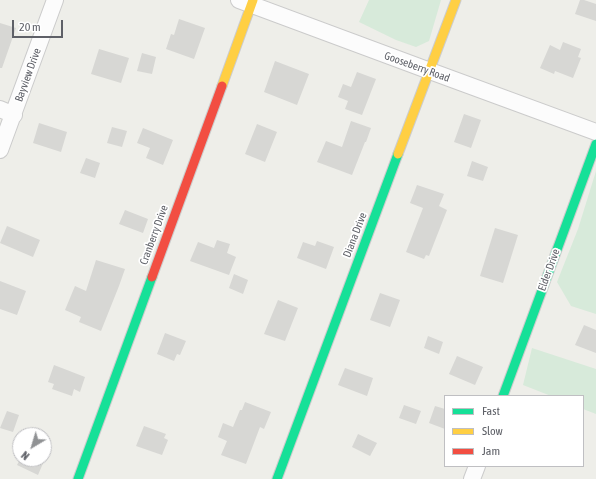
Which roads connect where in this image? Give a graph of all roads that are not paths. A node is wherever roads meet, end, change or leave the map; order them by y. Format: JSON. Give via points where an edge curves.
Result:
{"nodes":[{"id":1,"x":55,"y":0,"type":"edge"},
{"id":2,"x":456,"y":0,"type":"edge"},
{"id":3,"x":248,"y":2,"type":"edge"},
{"id":4,"x":430,"y":71,"type":"junction"},
{"id":5,"x":7,"y":112,"type":"edge"},
{"id":6,"x":596,"y":132,"type":"edge"},
{"id":7,"x":596,"y":144,"type":"edge"},
{"id":8,"x":0,"y":150,"type":"edge"},
{"id":9,"x":503,"y":395,"type":"edge"},
{"id":10,"x":477,"y":467,"type":"edge"},
{"id":11,"x":78,"y":479,"type":"edge"},
{"id":12,"x":277,"y":479,"type":"edge"},
{"id":13,"x":472,"y":479,"type":"edge"}],
"edges":[{"from":1,"to":5,"type":"street","name":"Bayview Drive"},
{"from":2,"to":4,"type":"street","name":"Diana Drive"},
{"from":3,"to":4,"type":"street","name":"Gooseberry Road"},
{"from":3,"to":11,"type":"street","name":"Cranberry Drive"},
{"from":4,"to":6,"type":"street","name":"Gooseberry Road"},
{"from":4,"to":12,"type":"street","name":"Diana Drive"},
{"from":5,"to":8,"type":"street","name":"Bayview Drive"},
{"from":7,"to":9,"type":"street","name":"Elder Drive"},
{"from":10,"to":13,"type":"street"}]}
